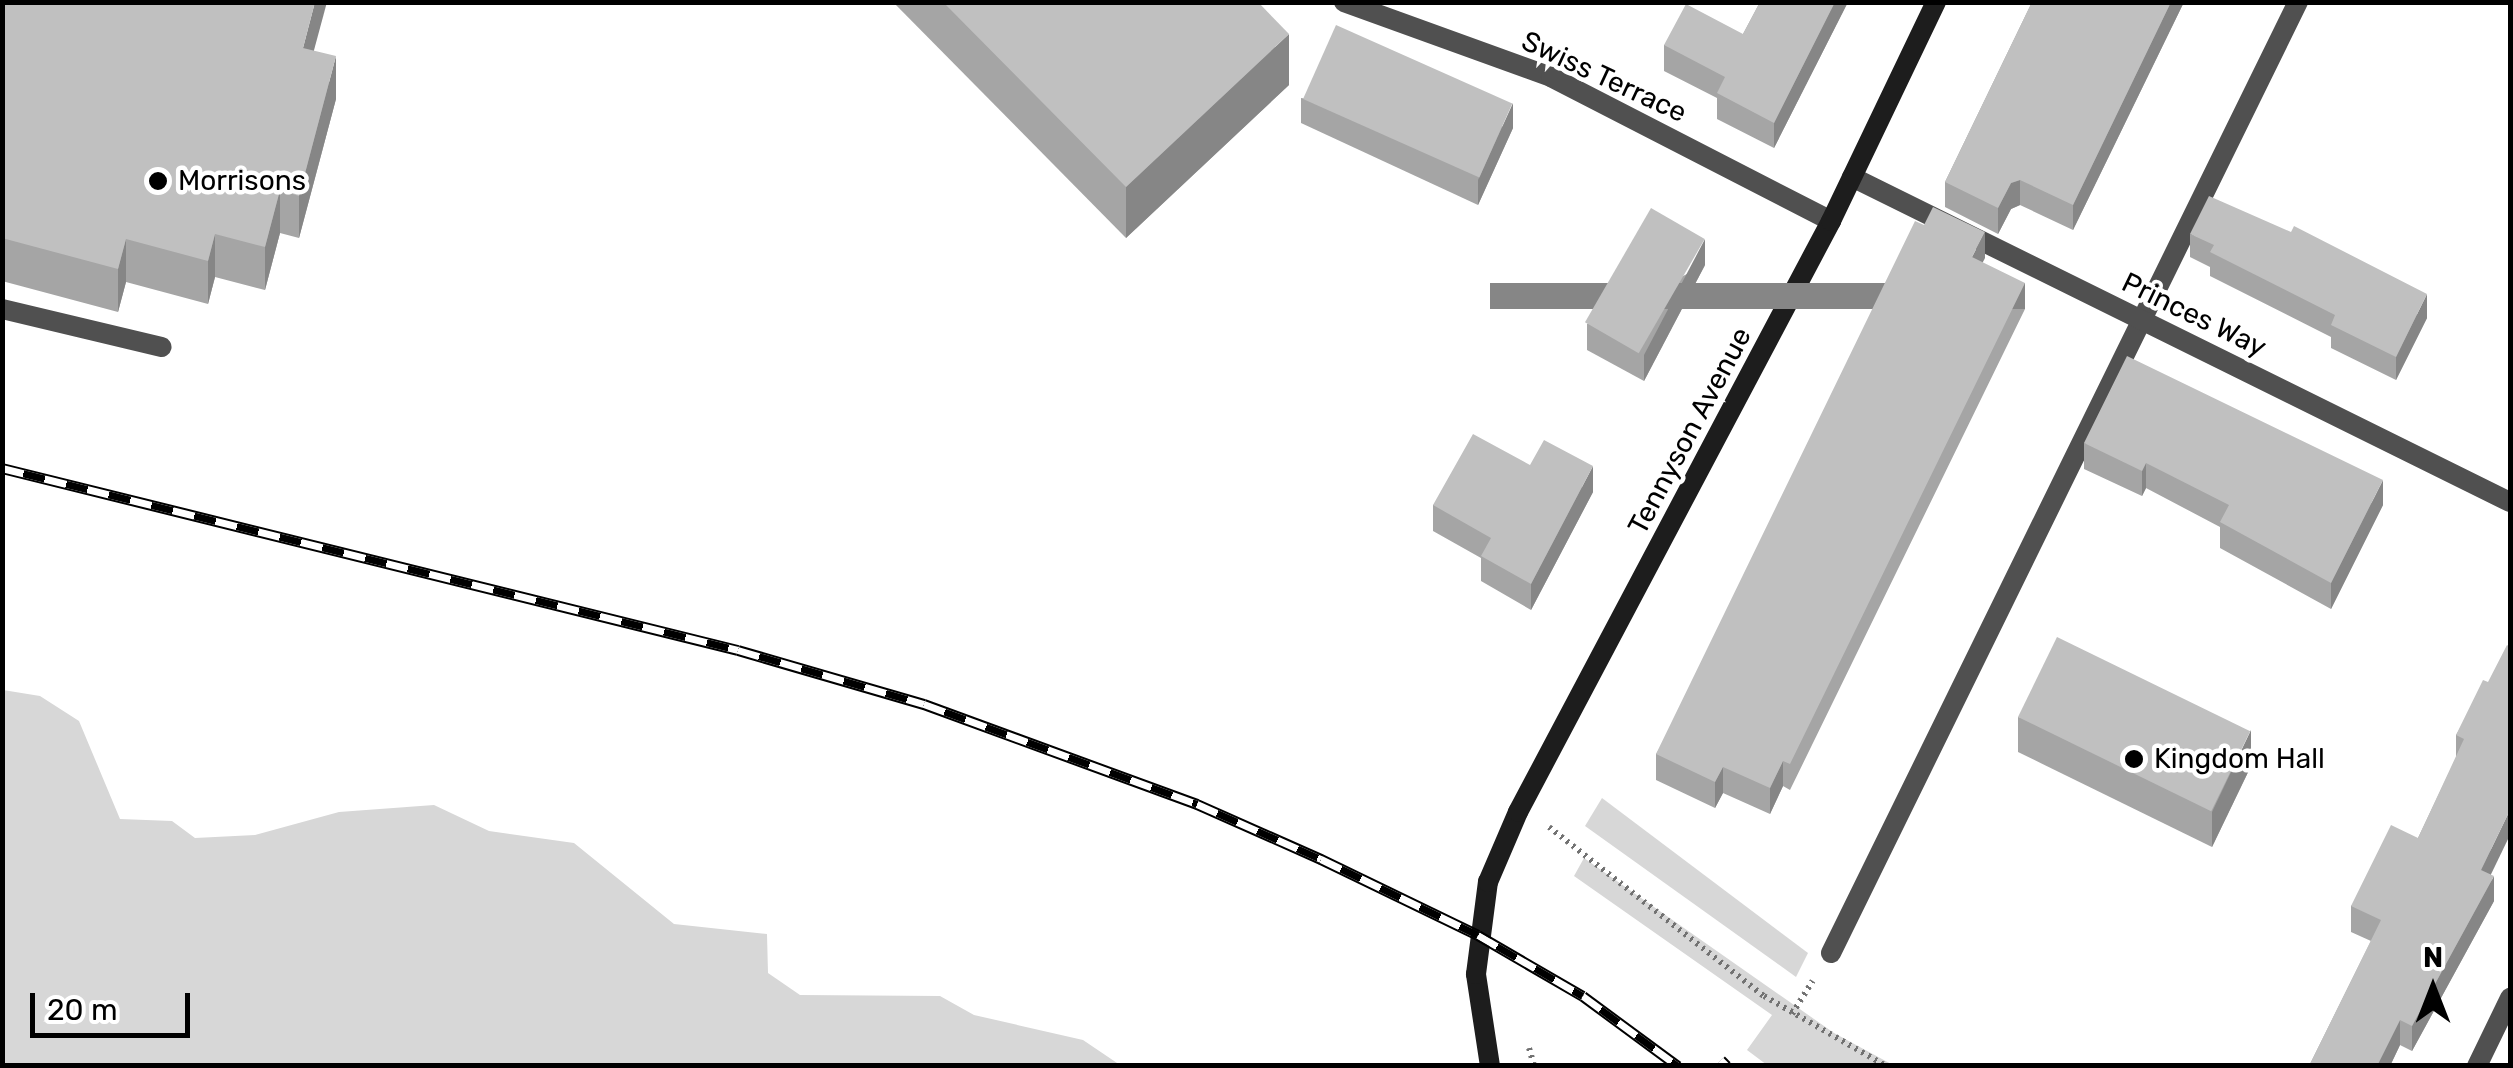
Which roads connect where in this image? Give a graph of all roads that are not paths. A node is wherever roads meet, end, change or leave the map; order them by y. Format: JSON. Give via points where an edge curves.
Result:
{"nodes":[{"id":1,"x":1344,"y":2,"type":"edge"},
{"id":2,"x":1936,"y":2,"type":"edge"},
{"id":3,"x":2298,"y":2,"type":"edge"},
{"id":4,"x":1852,"y":177,"type":"junction"},
{"id":5,"x":1831,"y":222,"type":"junction"},
{"id":6,"x":2,"y":309,"type":"edge"},
{"id":7,"x":2141,"y":320,"type":"junction"},
{"id":8,"x":162,"y":347,"type":"dead end"},
{"id":9,"x":2510,"y":502,"type":"edge"},
{"id":10,"x":1831,"y":953,"type":"dead end"},
{"id":11,"x":2510,"y":998,"type":"edge"},
{"id":12,"x":1490,"y":1066,"type":"edge"},
{"id":13,"x":2477,"y":1066,"type":"edge"}],
"edges":[{"from":1,"to":5,"type":"street","name":"Swiss Terrace","via":[[1551,77]]},
{"from":2,"to":4,"type":"main road","name":"Tennyson Avenue"},
{"from":3,"to":7,"type":"street"},
{"from":4,"to":5,"type":"main road","name":"Tennyson Avenue"},
{"from":4,"to":7,"type":"street","name":"Princes Way"},
{"from":5,"to":12,"type":"main road","name":"Tennyson Avenue","via":[[1518,812],[1488,882],[1476,974]]},
{"from":6,"to":8,"type":"street"},
{"from":7,"to":9,"type":"street","name":"Princes Way"},
{"from":7,"to":10,"type":"street"},
{"from":11,"to":13,"type":"street"}]}
